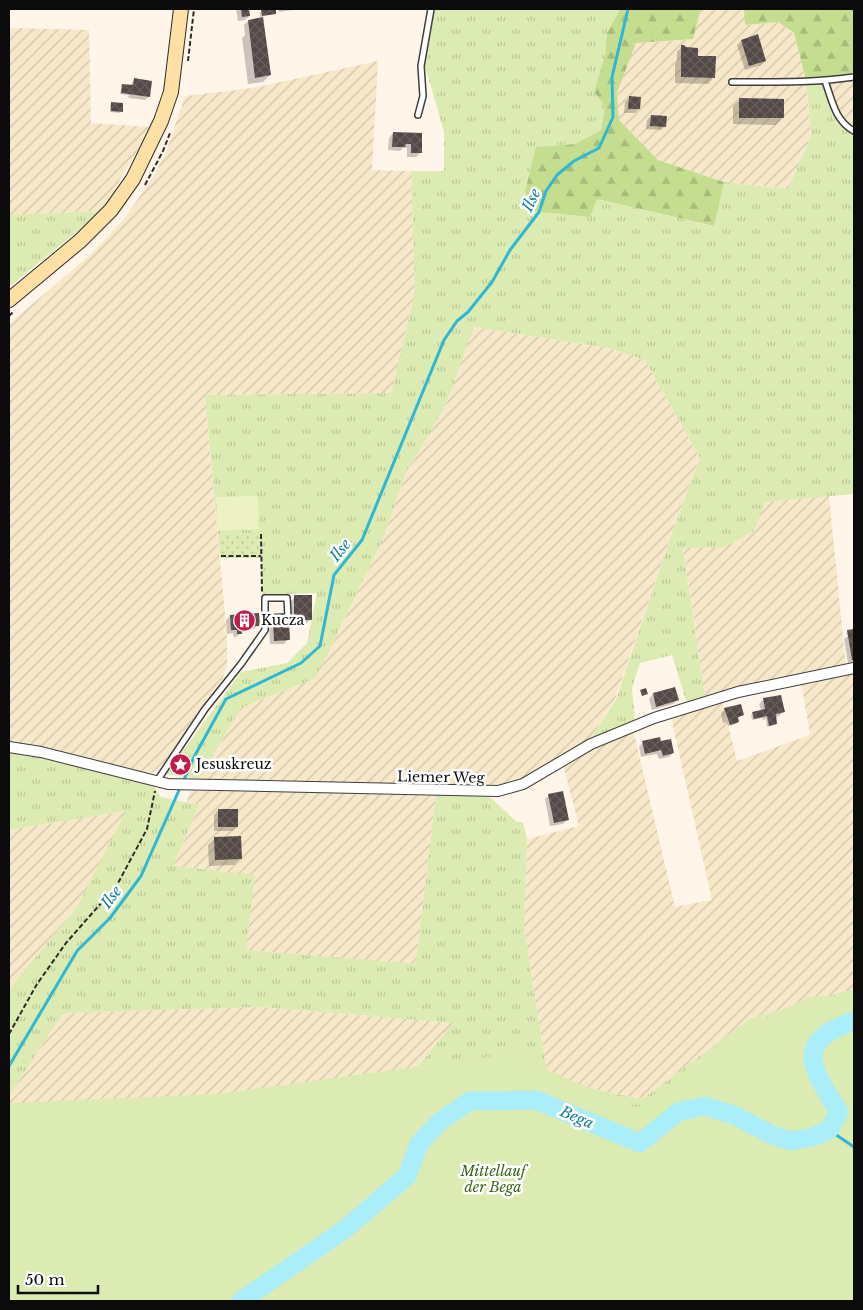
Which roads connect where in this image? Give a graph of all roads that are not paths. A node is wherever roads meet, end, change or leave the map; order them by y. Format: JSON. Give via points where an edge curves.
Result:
{"nodes":[{"id":1,"x":181,"y":9,"type":"edge"},
{"id":2,"x":431,"y":9,"type":"edge"},
{"id":3,"x":854,"y":77,"type":"edge"},
{"id":4,"x":825,"y":81,"type":"junction"},
{"id":5,"x":732,"y":82,"type":"dead end"},
{"id":6,"x":418,"y":115,"type":"dead end"},
{"id":7,"x":854,"y":131,"type":"edge"},
{"id":8,"x":9,"y":300,"type":"edge"},
{"id":9,"x":265,"y":618,"type":"junction"},
{"id":10,"x":854,"y":668,"type":"edge"},
{"id":11,"x":9,"y":747,"type":"edge"},
{"id":12,"x":157,"y":782,"type":"junction"}],
"edges":[{"from":1,"to":8,"type":"main road","via":[[171,92],[133,179],[111,210],[80,241]]},
{"from":2,"to":6,"type":"lane","via":[[421,66],[423,96]]},
{"from":3,"to":4,"type":"lane"},
{"from":4,"to":5,"type":"lane"},
{"from":4,"to":7,"type":"lane","via":[[838,117]]},
{"from":9,"to":9,"type":"lane","via":[[265,598],[287,598],[288,617]]},
{"from":9,"to":12,"type":"lane","via":[[265,630],[205,709]]},
{"from":10,"to":12,"type":"street","name":"Liemer Weg","via":[[738,692],[654,718],[591,744],[523,784],[506,790],[192,786]]},
{"from":11,"to":12,"type":"street","name":"Liemer Weg"}]}
